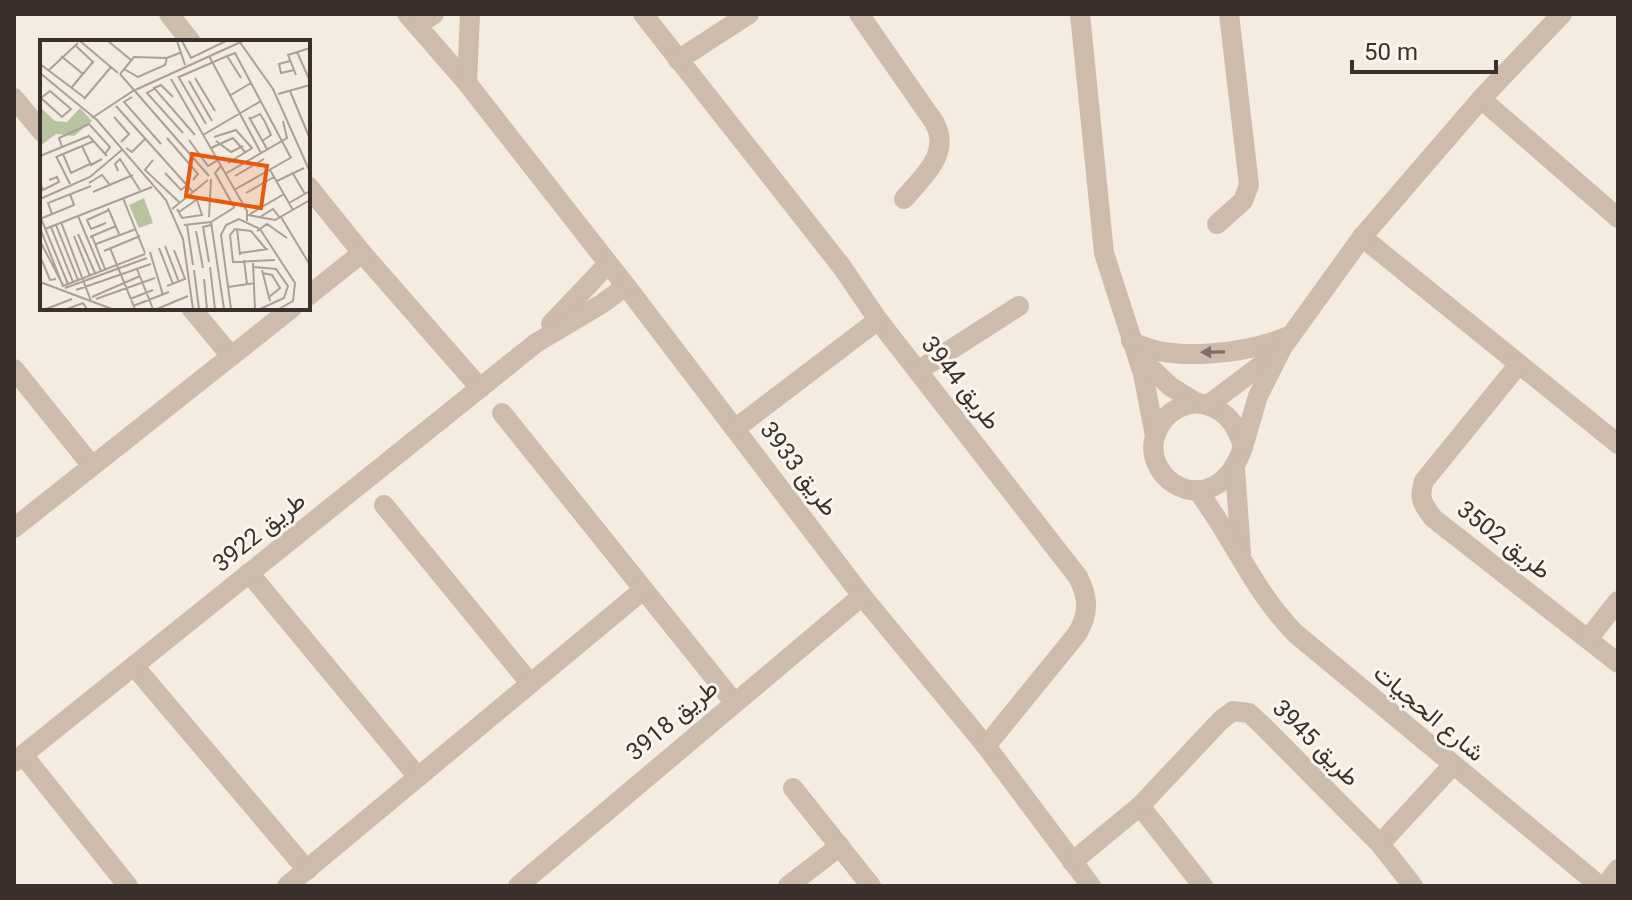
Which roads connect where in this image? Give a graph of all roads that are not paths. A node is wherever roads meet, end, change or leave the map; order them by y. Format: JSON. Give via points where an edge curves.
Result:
{"nodes":[{"id":1,"x":169,"y":14,"type":"edge"},
{"id":2,"x":470,"y":14,"type":"edge"},
{"id":3,"x":643,"y":14,"type":"edge"},
{"id":4,"x":749,"y":14,"type":"edge"},
{"id":5,"x":859,"y":14,"type":"edge"},
{"id":6,"x":1080,"y":14,"type":"edge"},
{"id":7,"x":1229,"y":14,"type":"edge"},
{"id":8,"x":1562,"y":14,"type":"edge"},
{"id":9,"x":419,"y":18,"type":"edge"},
{"id":10,"x":189,"y":40,"type":"edge"},
{"id":11,"x":678,"y":60,"type":"junction"},
{"id":12,"x":467,"y":83,"type":"junction"},
{"id":13,"x":14,"y":98,"type":"edge"},
{"id":14,"x":1481,"y":99,"type":"junction"},
{"id":15,"x":40,"y":130,"type":"edge"},
{"id":16,"x":310,"y":188,"type":"edge"},
{"id":17,"x":904,"y":199,"type":"dead end"},
{"id":18,"x":1618,"y":218,"type":"edge"},
{"id":19,"x":1217,"y":224,"type":"dead end"},
{"id":20,"x":1362,"y":237,"type":"junction"},
{"id":21,"x":362,"y":253,"type":"junction"},
{"id":22,"x":608,"y":264,"type":"junction"},
{"id":23,"x":626,"y":286,"type":"junction"},
{"id":24,"x":310,"y":294,"type":"edge"},
{"id":25,"x":1019,"y":306,"type":"dead end"},
{"id":26,"x":193,"y":310,"type":"edge"},
{"id":27,"x":289,"y":310,"type":"edge"},
{"id":28,"x":878,"y":320,"type":"junction"},
{"id":29,"x":1285,"y":342,"type":"junction"},
{"id":30,"x":536,"y":343,"type":"junction"},
{"id":31,"x":1134,"y":347,"type":"junction"},
{"id":32,"x":231,"y":356,"type":"junction"},
{"id":33,"x":1519,"y":364,"type":"junction"},
{"id":34,"x":14,"y":369,"type":"edge"},
{"id":35,"x":919,"y":370,"type":"junction"},
{"id":36,"x":480,"y":388,"type":"junction"},
{"id":37,"x":1203,"y":404,"type":"junction"},
{"id":38,"x":502,"y":413,"type":"dead end"},
{"id":39,"x":736,"y":428,"type":"junction"},
{"id":40,"x":1155,"y":436,"type":"junction"},
{"id":41,"x":1618,"y":444,"type":"edge"},
{"id":42,"x":1243,"y":447,"type":"junction"},
{"id":43,"x":92,"y":466,"type":"junction"},
{"id":44,"x":1235,"y":469,"type":"junction"},
{"id":45,"x":1197,"y":490,"type":"junction"},
{"id":46,"x":384,"y":505,"type":"dead end"},
{"id":47,"x":14,"y":528,"type":"edge"},
{"id":48,"x":1243,"y":563,"type":"junction"},
{"id":49,"x":249,"y":573,"type":"junction"},
{"id":50,"x":643,"y":590,"type":"junction"},
{"id":51,"x":862,"y":596,"type":"junction"},
{"id":52,"x":1618,"y":601,"type":"edge"},
{"id":53,"x":1588,"y":639,"type":"junction"},
{"id":54,"x":1618,"y":663,"type":"edge"},
{"id":55,"x":134,"y":666,"type":"junction"},
{"id":56,"x":530,"y":683,"type":"junction"},
{"id":57,"x":734,"y":702,"type":"junction"},
{"id":58,"x":986,"y":746,"type":"junction"},
{"id":59,"x":19,"y":759,"type":"edge"},
{"id":60,"x":1452,"y":766,"type":"junction"},
{"id":61,"x":418,"y":777,"type":"junction"},
{"id":62,"x":793,"y":788,"type":"dead end"},
{"id":63,"x":1140,"y":806,"type":"junction"},
{"id":64,"x":1380,"y":844,"type":"junction"},
{"id":65,"x":840,"y":846,"type":"junction"},
{"id":66,"x":1072,"y":862,"type":"junction"},
{"id":67,"x":1618,"y":869,"type":"edge"},
{"id":68,"x":307,"y":870,"type":"junction"},
{"id":69,"x":128,"y":886,"type":"edge"},
{"id":70,"x":287,"y":886,"type":"edge"},
{"id":71,"x":518,"y":886,"type":"edge"},
{"id":72,"x":788,"y":886,"type":"edge"},
{"id":73,"x":871,"y":886,"type":"edge"},
{"id":74,"x":1091,"y":886,"type":"edge"},
{"id":75,"x":1203,"y":886,"type":"edge"},
{"id":76,"x":1413,"y":886,"type":"edge"},
{"id":77,"x":1602,"y":886,"type":"edge"}],
"edges":[{"from":1,"to":10,"type":"street"},
{"from":2,"to":12,"type":"street"},
{"from":3,"to":11,"type":"street","name":"طريق 3944"},
{"from":4,"to":11,"type":"street"},
{"from":5,"to":17,"type":"street","via":[[940,137],[935,161]]},
{"from":6,"to":31,"type":"street","via":[[1104,253]]},
{"from":7,"to":19,"type":"street","via":[[1249,185],[1243,201]]},
{"from":8,"to":14,"type":"street"},
{"from":9,"to":12,"type":"street","name":"طريق 3933"},
{"from":11,"to":28,"type":"street","name":"طريق 3944"},
{"from":12,"to":22,"type":"street","name":"طريق 3933"},
{"from":13,"to":15,"type":"street"},
{"from":14,"to":18,"type":"street"},
{"from":14,"to":20,"type":"street"},
{"from":16,"to":21,"type":"street"},
{"from":20,"to":29,"type":"street"},
{"from":20,"to":33,"type":"street"},
{"from":21,"to":24,"type":"street"},
{"from":21,"to":36,"type":"street"},
{"from":22,"to":23,"type":"street","name":"طريق 3933"},
{"from":22,"to":30,"type":"street","name":"طريق 3922"},
{"from":23,"to":30,"type":"street","name":"طريق 3922"},
{"from":23,"to":39,"type":"street","name":"طريق 3933"},
{"from":25,"to":35,"type":"street"},
{"from":26,"to":32,"type":"street"},
{"from":27,"to":32,"type":"street"},
{"from":28,"to":35,"type":"street","name":"طريق 3944"},
{"from":28,"to":39,"type":"street"},
{"from":29,"to":31,"type":"street","one_way":true,"via":[[1215,353]]},
{"from":29,"to":37,"type":"street"},
{"from":29,"to":42,"type":"street","via":[[1258,396]]},
{"from":30,"to":36,"type":"street","name":"طريق 3922"},
{"from":31,"to":37,"type":"street","via":[[1171,387]]},
{"from":31,"to":40,"type":"street"},
{"from":32,"to":43,"type":"street"},
{"from":33,"to":41,"type":"street"},
{"from":33,"to":53,"type":"street","name":"طريق 3502","via":[[1424,481],[1423,505]]},
{"from":34,"to":43,"type":"street"},
{"from":35,"to":58,"type":"street","name":"طريق 3944","via":[[1085,591],[1085,621],[1077,634]]},
{"from":36,"to":49,"type":"street","name":"طريق 3922"},
{"from":37,"to":40,"type":"street","via":[[1186,405],[1166,416]]},
{"from":37,"to":42,"type":"street","via":[[1228,416]]},
{"from":38,"to":50,"type":"street"},
{"from":39,"to":51,"type":"street","name":"طريق 3933"},
{"from":40,"to":45,"type":"street","via":[[1155,458],[1166,477]]},
{"from":42,"to":44,"type":"street"},
{"from":43,"to":47,"type":"street"},
{"from":44,"to":45,"type":"street","via":[[1219,485]]},
{"from":44,"to":48,"type":"street","name":"شارع الحجيات"},
{"from":45,"to":48,"type":"street","name":"شارع الحجيات"},
{"from":46,"to":56,"type":"street"},
{"from":48,"to":60,"type":"street","name":"شارع الحجيات","via":[[1269,605],[1296,634]]},
{"from":49,"to":55,"type":"street","name":"طريق 3922"},
{"from":49,"to":61,"type":"street"},
{"from":50,"to":56,"type":"street"},
{"from":50,"to":57,"type":"street"},
{"from":51,"to":57,"type":"street","name":"طريق 3918"},
{"from":51,"to":58,"type":"street","name":"طريق 3933"},
{"from":52,"to":53,"type":"street"},
{"from":53,"to":54,"type":"street","name":"طريق 3502"},
{"from":55,"to":59,"type":"street","name":"طريق 3922"},
{"from":55,"to":68,"type":"street"},
{"from":56,"to":61,"type":"street"},
{"from":57,"to":71,"type":"street","name":"طريق 3918"},
{"from":58,"to":66,"type":"street","name":"طريق 3933"},
{"from":59,"to":69,"type":"street"},
{"from":60,"to":64,"type":"street"},
{"from":60,"to":77,"type":"street","name":"شارع الحجيات"},
{"from":61,"to":68,"type":"street"},
{"from":62,"to":65,"type":"street"},
{"from":63,"to":64,"type":"street","name":"طريق 3945","via":[[1221,720],[1233,711],[1249,713]]},
{"from":63,"to":66,"type":"street","name":"طريق 3945"},
{"from":63,"to":75,"type":"street"},
{"from":64,"to":76,"type":"street","name":"طريق 3945"},
{"from":65,"to":72,"type":"street"},
{"from":65,"to":73,"type":"street"},
{"from":66,"to":74,"type":"street","name":"طريق 3933"},
{"from":67,"to":77,"type":"street"},
{"from":68,"to":70,"type":"street"}]}
